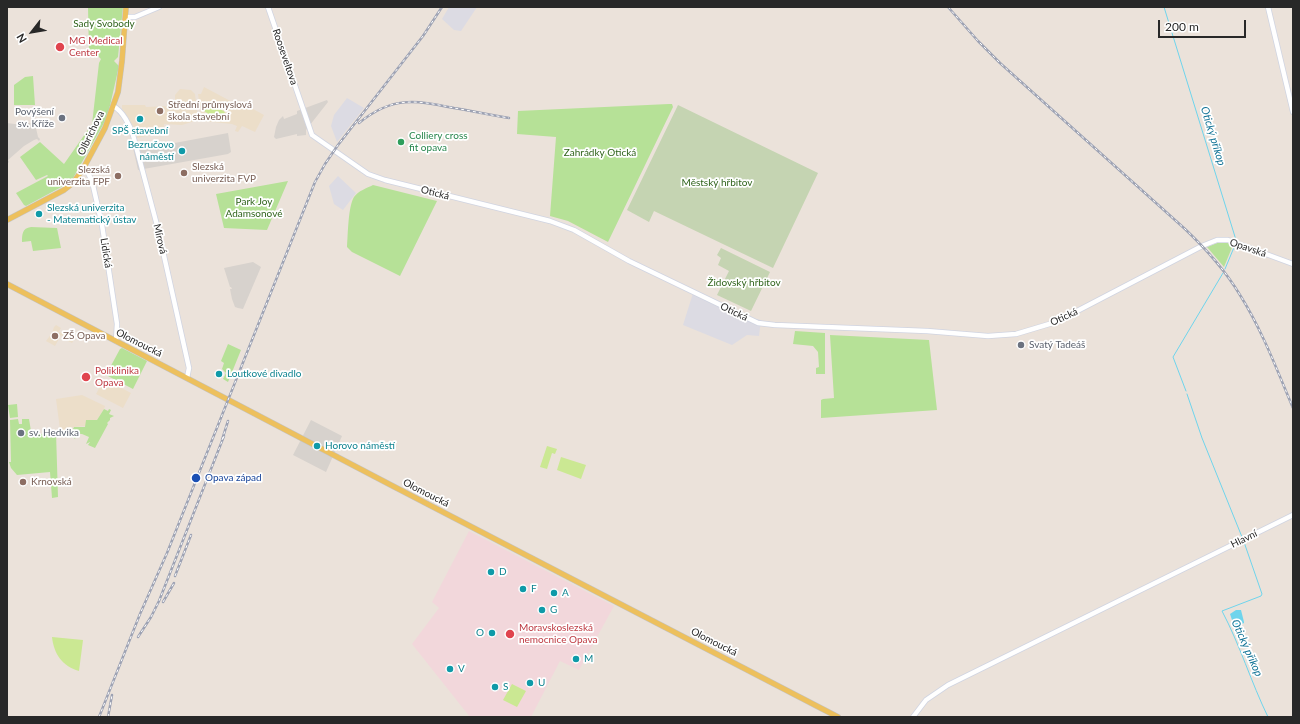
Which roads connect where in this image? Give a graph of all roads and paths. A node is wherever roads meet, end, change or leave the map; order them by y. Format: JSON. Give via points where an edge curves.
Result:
{"nodes":[{"id":1,"x":126,"y":7,"type":"edge"},
{"id":2,"x":158,"y":7,"type":"edge"},
{"id":3,"x":268,"y":7,"type":"edge"},
{"id":4,"x":1268,"y":7,"type":"edge"},
{"id":5,"x":126,"y":17,"type":"junction"},
{"id":6,"x":113,"y":106,"type":"junction"},
{"id":7,"x":302,"y":107,"type":"joint"},
{"id":8,"x":1293,"y":112,"type":"edge"},
{"id":9,"x":83,"y":169,"type":"junction"},
{"id":10,"x":7,"y":220,"type":"edge"},
{"id":11,"x":1202,"y":246,"type":"joint"},
{"id":12,"x":1293,"y":264,"type":"edge"},
{"id":13,"x":7,"y":284,"type":"edge"},
{"id":14,"x":116,"y":341,"type":"junction"},
{"id":15,"x":187,"y":378,"type":"junction"},
{"id":16,"x":1293,"y":515,"type":"edge"},
{"id":17,"x":838,"y":717,"type":"edge"},
{"id":18,"x":913,"y":717,"type":"edge"}],
"edges":[{"from":1,"to":5,"type":"main road","name":"Olbrichova"},
{"from":2,"to":5,"type":"street","via":[[135,17]]},
{"from":3,"to":7,"type":"street","name":"Rooseveltova"},
{"from":4,"to":8,"type":"street"},
{"from":5,"to":6,"type":"main road","name":"Olbrichova","via":[[123,59]]},
{"from":6,"to":9,"type":"main road","name":"Olbrichova","via":[[102,134]]},
{"from":6,"to":15,"type":"street","name":"Mírová","via":[[133,135],[188,360]]},
{"from":7,"to":11,"type":"street","name":"Otická","via":[[312,135],[376,178],[566,226],[629,261],[764,325],[927,331],[988,336],[1016,334],[1056,322]]},
{"from":9,"to":10,"type":"main road","name":"Olbrichova","via":[[67,188]]},
{"from":9,"to":14,"type":"street","name":"Lidická","via":[[92,181],[102,225],[117,324]]},
{"from":11,"to":12,"type":"street","name":"Opavská","via":[[1221,240],[1236,242]]},
{"from":13,"to":14,"type":"main road","name":"Olomoucká"},
{"from":14,"to":15,"type":"main road","name":"Olomoucká"},
{"from":15,"to":17,"type":"main road","name":"Olomoucká"},
{"from":16,"to":18,"type":"street","name":"Hlavní","via":[[948,685],[926,700]]}]}
